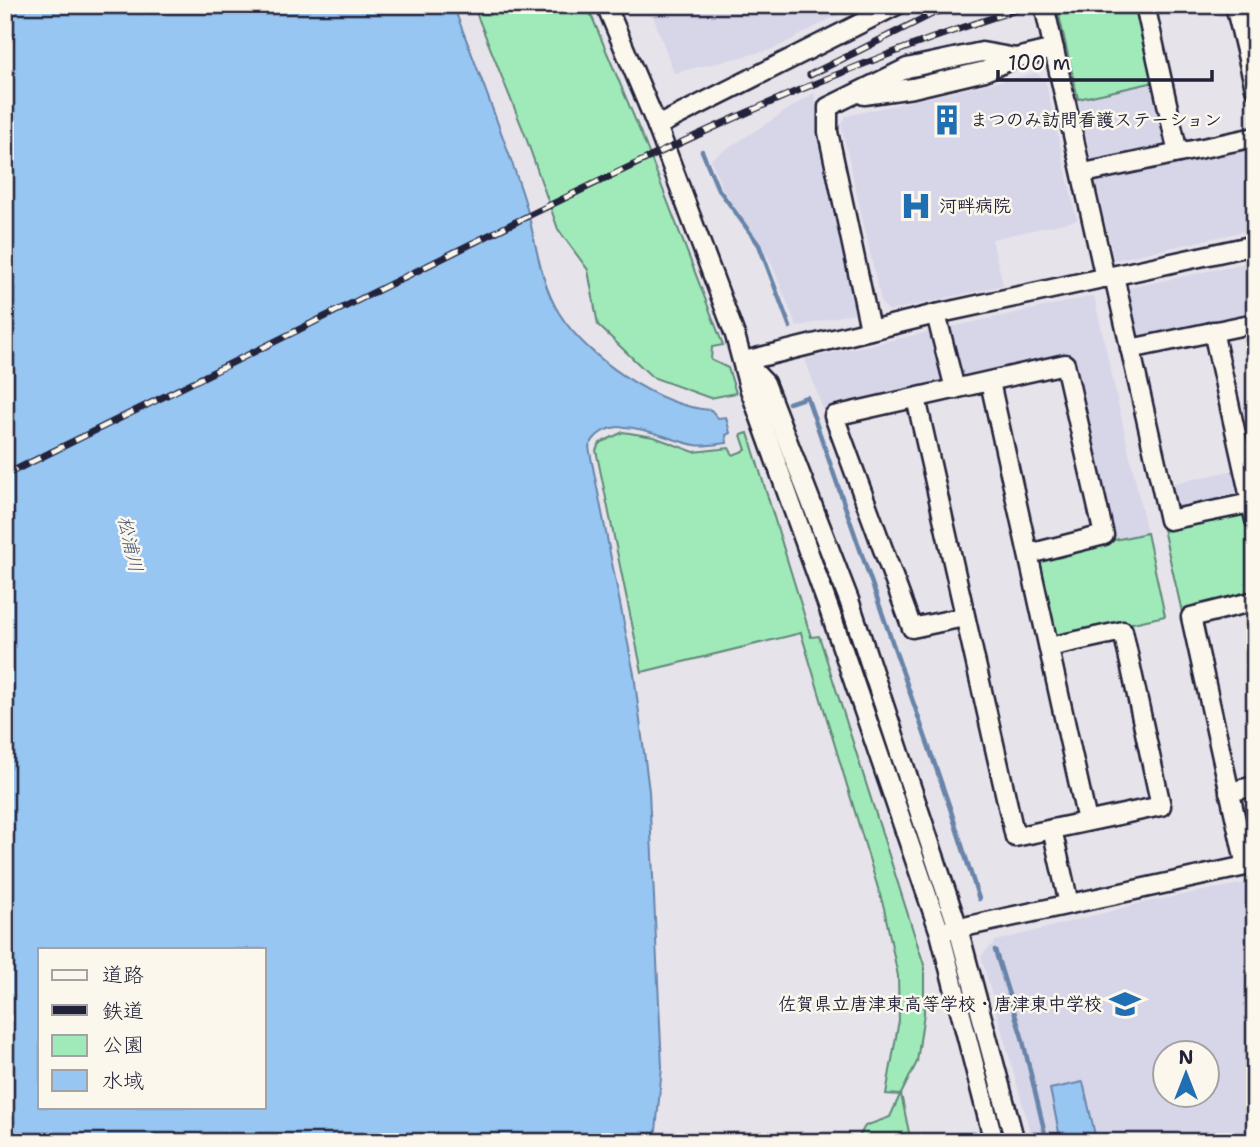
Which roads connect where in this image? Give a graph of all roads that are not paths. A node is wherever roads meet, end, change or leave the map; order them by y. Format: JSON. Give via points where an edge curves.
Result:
{"nodes":[{"id":1,"x":606,"y":5,"type":"edge"},
{"id":2,"x":897,"y":5,"type":"edge"},
{"id":3,"x":1044,"y":5,"type":"edge"},
{"id":4,"x":1145,"y":5,"type":"edge"},
{"id":5,"x":1235,"y":5,"type":"edge"},
{"id":6,"x":1054,"y":49,"type":"junction"},
{"id":7,"x":1255,"y":88,"type":"edge"},
{"id":8,"x":657,"y":125,"type":"junction"},
{"id":9,"x":1255,"y":137,"type":"edge"},
{"id":10,"x":1178,"y":153,"type":"junction"},
{"id":11,"x":1084,"y":173,"type":"junction"},
{"id":12,"x":1255,"y":245,"type":"edge"},
{"id":13,"x":1110,"y":277,"type":"junction"},
{"id":14,"x":936,"y":314,"type":"junction"},
{"id":15,"x":1255,"y":323,"type":"edge"},
{"id":16,"x":870,"y":329,"type":"junction"},
{"id":17,"x":1213,"y":331,"type":"junction"},
{"id":18,"x":1130,"y":349,"type":"junction"},
{"id":19,"x":744,"y":361,"type":"junction"},
{"id":20,"x":990,"y":382,"type":"junction"},
{"id":21,"x":955,"y":389,"type":"junction"},
{"id":22,"x":916,"y":398,"type":"junction"},
{"id":23,"x":1253,"y":511,"type":"edge"},
{"id":24,"x":1029,"y":554,"type":"junction"},
{"id":25,"x":1255,"y":601,"type":"edge"},
{"id":26,"x":964,"y":617,"type":"junction"},
{"id":27,"x":1049,"y":647,"type":"junction"},
{"id":28,"x":1255,"y":786,"type":"edge"},
{"id":29,"x":1229,"y":792,"type":"junction"},
{"id":30,"x":1087,"y":821,"type":"junction"},
{"id":31,"x":1052,"y":829,"type":"junction"},
{"id":32,"x":1250,"y":865,"type":"edge"},
{"id":33,"x":1069,"y":904,"type":"junction"},
{"id":34,"x":958,"y":928,"type":"junction"},
{"id":35,"x":940,"y":933,"type":"junction"},
{"id":36,"x":994,"y":1142,"type":"edge"},
{"id":37,"x":1015,"y":1142,"type":"edge"}],
"edges":[{"from":1,"to":8,"type":"street"},
{"from":2,"to":8,"type":"street"},
{"from":3,"to":6,"type":"street"},
{"from":4,"to":10,"type":"street"},
{"from":5,"to":7,"type":"street"},
{"from":6,"to":11,"type":"street"},
{"from":6,"to":16,"type":"street","via":[[1016,58],[982,52],[907,68],[828,107],[826,120]]},
{"from":8,"to":19,"type":"street"},
{"from":9,"to":10,"type":"street"},
{"from":10,"to":11,"type":"street"},
{"from":11,"to":13,"type":"street"},
{"from":12,"to":13,"type":"street"},
{"from":13,"to":14,"type":"street"},
{"from":13,"to":18,"type":"street"},
{"from":14,"to":16,"type":"street"},
{"from":14,"to":21,"type":"street"},
{"from":15,"to":17,"type":"street"},
{"from":16,"to":19,"type":"street"},
{"from":17,"to":18,"type":"street"},
{"from":17,"to":23,"type":"street"},
{"from":18,"to":23,"type":"street","via":[[1169,520]]},
{"from":19,"to":34,"type":"street","via":[[765,383],[849,600]]},
{"from":19,"to":35,"type":"street","via":[[749,387]]},
{"from":20,"to":21,"type":"street"},
{"from":20,"to":24,"type":"street"},
{"from":20,"to":24,"type":"street","via":[[1065,364],[1104,535]]},
{"from":21,"to":22,"type":"street"},
{"from":22,"to":26,"type":"street"},
{"from":22,"to":26,"type":"street","via":[[834,416],[912,628]]},
{"from":24,"to":27,"type":"street"},
{"from":25,"to":29,"type":"street","via":[[1191,617]]},
{"from":26,"to":31,"type":"street","via":[[1015,837]]},
{"from":27,"to":30,"type":"street"},
{"from":27,"to":30,"type":"street","via":[[1123,631],[1161,806]]},
{"from":28,"to":29,"type":"street"},
{"from":29,"to":32,"type":"street"},
{"from":30,"to":31,"type":"street"},
{"from":31,"to":33,"type":"street"},
{"from":32,"to":33,"type":"street"},
{"from":33,"to":34,"type":"street"},
{"from":34,"to":35,"type":"street"},
{"from":34,"to":37,"type":"street"},
{"from":35,"to":36,"type":"street"}]}
